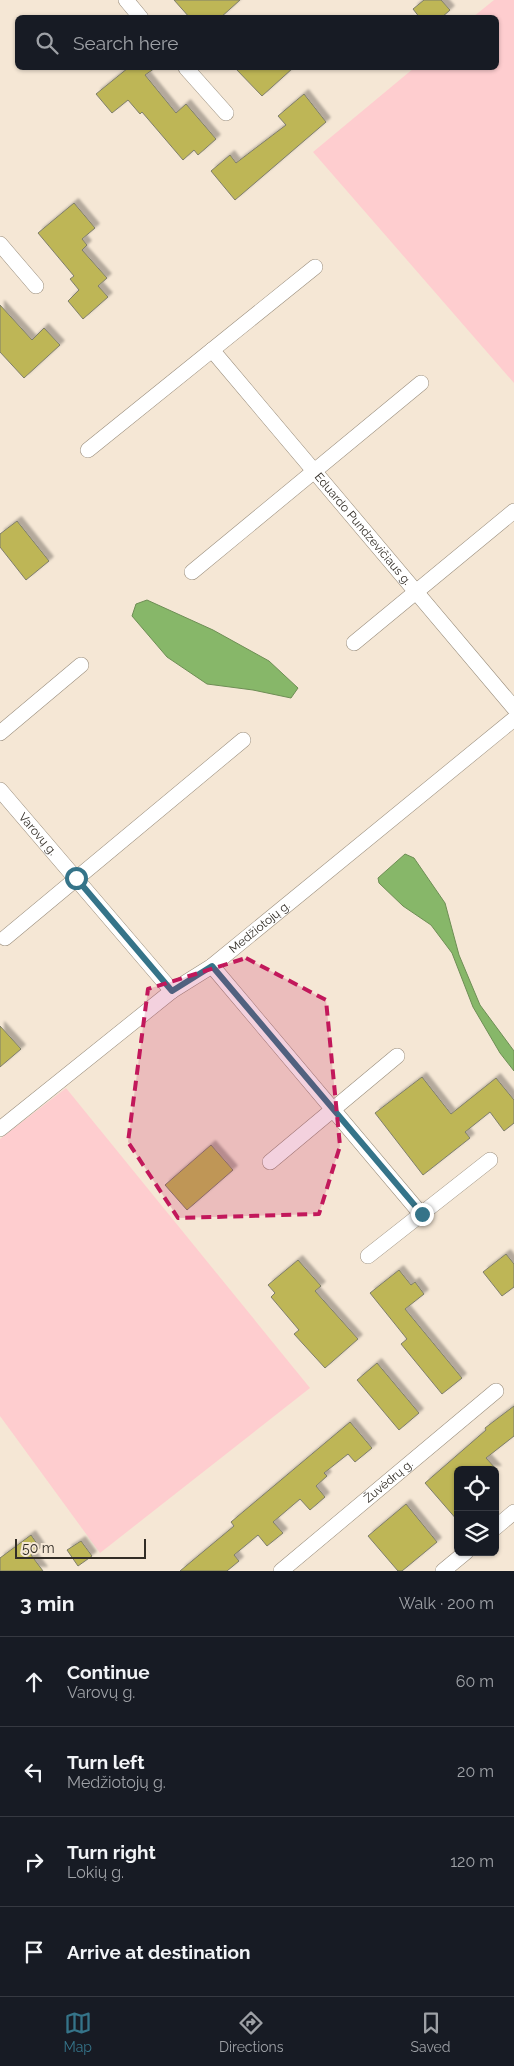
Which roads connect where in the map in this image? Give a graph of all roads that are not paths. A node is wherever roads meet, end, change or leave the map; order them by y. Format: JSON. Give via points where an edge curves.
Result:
{"nodes":[{"id":1,"x":126,"y":0,"type":"edge"},
{"id":2,"x":139,"y":15,"type":"edge"},
{"id":3,"x":188,"y":70,"type":"edge"},
{"id":4,"x":226,"y":113,"type":"dead end"},
{"id":5,"x":0,"y":244,"type":"edge"},
{"id":6,"x":315,"y":266,"type":"dead end"},
{"id":7,"x":36,"y":286,"type":"dead end"},
{"id":8,"x":212,"y":350,"type":"junction"},
{"id":9,"x":421,"y":383,"type":"dead end"},
{"id":10,"x":88,"y":450,"type":"dead end"},
{"id":11,"x":314,"y":471,"type":"junction"},
{"id":12,"x":514,"y":511,"type":"edge"},
{"id":13,"x":192,"y":572,"type":"dead end"},
{"id":14,"x":416,"y":592,"type":"junction"},
{"id":15,"x":354,"y":643,"type":"dead end"},
{"id":16,"x":81,"y":664,"type":"dead end"},
{"id":17,"x":514,"y":708,"type":"edge"},
{"id":18,"x":514,"y":719,"type":"edge"},
{"id":19,"x":0,"y":733,"type":"edge"},
{"id":20,"x":243,"y":740,"type":"dead end"},
{"id":21,"x":0,"y":790,"type":"edge"},
{"id":22,"x":76,"y":878,"type":"junction"},
{"id":23,"x":5,"y":938,"type":"dead end"},
{"id":24,"x":212,"y":966,"type":"junction"},
{"id":25,"x":172,"y":991,"type":"junction"},
{"id":26,"x":397,"y":1056,"type":"dead end"},
{"id":27,"x":333,"y":1110,"type":"junction"},
{"id":28,"x":0,"y":1129,"type":"edge"},
{"id":29,"x":490,"y":1160,"type":"dead end"},
{"id":30,"x":270,"y":1162,"type":"dead end"},
{"id":31,"x":422,"y":1214,"type":"junction"},
{"id":32,"x":368,"y":1256,"type":"dead end"},
{"id":33,"x":496,"y":1391,"type":"dead end"},
{"id":34,"x":514,"y":1512,"type":"edge"},
{"id":35,"x":499,"y":1525,"type":"edge"},
{"id":36,"x":461,"y":1556,"type":"edge"},
{"id":37,"x":281,"y":1571,"type":"edge"},
{"id":38,"x":443,"y":1571,"type":"edge"}],
"edges":[{"from":1,"to":2,"type":"street"},
{"from":3,"to":4,"type":"street"},
{"from":5,"to":7,"type":"street"},
{"from":6,"to":8,"type":"street"},
{"from":8,"to":10,"type":"street"},
{"from":8,"to":11,"type":"street","name":"Eduardo Pundzevičiaus g."},
{"from":9,"to":11,"type":"street"},
{"from":11,"to":13,"type":"street"},
{"from":11,"to":14,"type":"street","name":"Eduardo Pundzevičiaus g."},
{"from":12,"to":14,"type":"street"},
{"from":14,"to":15,"type":"street"},
{"from":14,"to":17,"type":"street","name":"Eduardo Pundzevičiaus g."},
{"from":16,"to":19,"type":"street"},
{"from":18,"to":24,"type":"street","name":"Medžiotojų g."},
{"from":20,"to":22,"type":"street"},
{"from":21,"to":22,"type":"street","name":"Varovų g."},
{"from":22,"to":23,"type":"street"},
{"from":22,"to":25,"type":"street","name":"Varovų g."},
{"from":24,"to":25,"type":"street","name":"Medžiotojų g."},
{"from":24,"to":27,"type":"street"},
{"from":25,"to":28,"type":"street","name":"Medžiotojų g."},
{"from":26,"to":27,"type":"street"},
{"from":27,"to":30,"type":"street"},
{"from":27,"to":31,"type":"street"},
{"from":29,"to":31,"type":"street"},
{"from":31,"to":32,"type":"street"},
{"from":33,"to":37,"type":"street","name":"Žuvėdrų g."},
{"from":34,"to":35,"type":"street"},
{"from":36,"to":38,"type":"street"}]}
